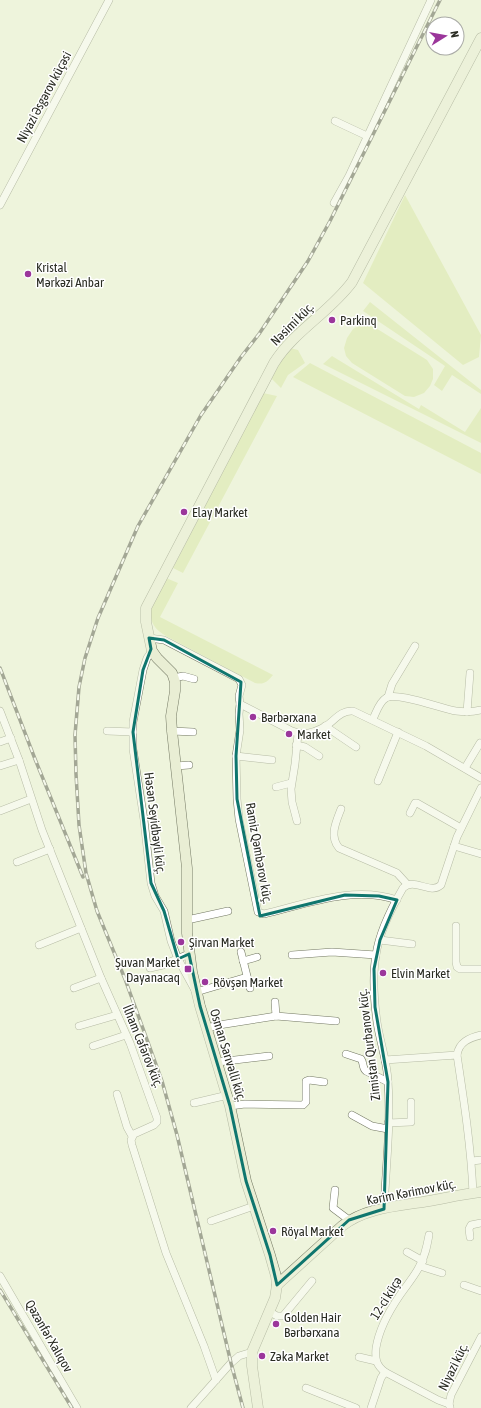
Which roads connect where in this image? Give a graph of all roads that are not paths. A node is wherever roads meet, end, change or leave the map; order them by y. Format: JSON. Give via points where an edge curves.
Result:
{"nodes":[{"id":1,"x":109,"y":0,"type":"edge"},
{"id":2,"x":431,"y":0,"type":"edge"},
{"id":3,"x":481,"y":38,"type":"edge"},
{"id":4,"x":335,"y":121,"type":"dead end"},
{"id":5,"x":367,"y":136,"type":"junction"},
{"id":6,"x":334,"y":203,"type":"dead end"},
{"id":7,"x":0,"y":205,"type":"edge"},
{"id":8,"x":149,"y":638,"type":"junction"},
{"id":9,"x":415,"y":646,"type":"dead end"},
{"id":10,"x":152,"y":651,"type":"junction"},
{"id":11,"x":470,"y":673,"type":"dead end"},
{"id":12,"x":174,"y":678,"type":"junction"},
{"id":13,"x":194,"y":679,"type":"dead end"},
{"id":14,"x":388,"y":697,"type":"junction"},
{"id":15,"x":240,"y":704,"type":"junction"},
{"id":16,"x":481,"y":710,"type":"edge"},
{"id":17,"x":0,"y":711,"type":"edge"},
{"id":18,"x":467,"y":712,"type":"junction"},
{"id":19,"x":373,"y":719,"type":"junction"},
{"id":20,"x":325,"y":726,"type":"junction"},
{"id":21,"x":107,"y":731,"type":"dead end"},
{"id":22,"x":172,"y":731,"type":"junction"},
{"id":23,"x":133,"y":732,"type":"junction"},
{"id":24,"x":193,"y":732,"type":"dead end"},
{"id":25,"x":398,"y":732,"type":"junction"},
{"id":26,"x":298,"y":734,"type":"junction"},
{"id":27,"x":11,"y":738,"type":"junction"},
{"id":28,"x":0,"y":742,"type":"edge"},
{"id":29,"x":480,"y":743,"type":"edge"},
{"id":30,"x":296,"y":745,"type":"junction"},
{"id":31,"x":356,"y":747,"type":"dead end"},
{"id":32,"x":236,"y":756,"type":"junction"},
{"id":33,"x":319,"y":756,"type":"dead end"},
{"id":34,"x":19,"y":760,"type":"junction"},
{"id":35,"x":272,"y":760,"type":"dead end"},
{"id":36,"x":189,"y":765,"type":"dead end"},
{"id":37,"x":0,"y":766,"type":"edge"},
{"id":38,"x":176,"y":766,"type":"junction"},
{"id":39,"x":465,"y":768,"type":"junction"},
{"id":40,"x":481,"y":778,"type":"edge"},
{"id":41,"x":378,"y":781,"type":"dead end"},
{"id":42,"x":291,"y":783,"type":"junction"},
{"id":43,"x":276,"y":787,"type":"dead end"},
{"id":44,"x":481,"y":788,"type":"edge"},
{"id":45,"x":31,"y":799,"type":"junction"},
{"id":46,"x":341,"y":808,"type":"dead end"},
{"id":47,"x":0,"y":811,"type":"edge"},
{"id":48,"x":410,"y":813,"type":"dead end"},
{"id":49,"x":297,"y":821,"type":"dead end"},
{"id":50,"x":461,"y":828,"type":"junction"},
{"id":51,"x":454,"y":846,"type":"junction"},
{"id":52,"x":50,"y":849,"type":"junction"},
{"id":53,"x":481,"y":854,"type":"edge"},
{"id":54,"x":17,"y":862,"type":"dead end"},
{"id":55,"x":407,"y":884,"type":"junction"},
{"id":56,"x":397,"y":900,"type":"junction"},
{"id":57,"x":228,"y":911,"type":"dead end"},
{"id":58,"x":186,"y":920,"type":"junction"},
{"id":59,"x":456,"y":926,"type":"dead end"},
{"id":60,"x":81,"y":928,"type":"junction"},
{"id":61,"x":380,"y":940,"type":"junction"},
{"id":62,"x":412,"y":944,"type":"dead end"},
{"id":63,"x":39,"y":945,"type":"dead end"},
{"id":64,"x":241,"y":952,"type":"dead end"},
{"id":65,"x":189,"y":954,"type":"junction"},
{"id":66,"x":376,"y":955,"type":"junction"},
{"id":67,"x":292,"y":956,"type":"dead end"},
{"id":68,"x":257,"y":957,"type":"dead end"},
{"id":69,"x":178,"y":959,"type":"junction"},
{"id":70,"x":243,"y":961,"type":"junction"},
{"id":71,"x":150,"y":968,"type":"dead end"},
{"id":72,"x":481,"y":969,"type":"edge"},
{"id":73,"x":247,"y":977,"type":"junction"},
{"id":74,"x":101,"y":978,"type":"junction"},
{"id":75,"x":74,"y":988,"type":"dead end"},
{"id":76,"x":250,"y":988,"type":"dead end"},
{"id":77,"x":196,"y":992,"type":"junction"},
{"id":78,"x":275,"y":1002,"type":"dead end"},
{"id":79,"x":117,"y":1015,"type":"junction"},
{"id":80,"x":276,"y":1016,"type":"junction"},
{"id":81,"x":336,"y":1021,"type":"dead end"},
{"id":82,"x":79,"y":1026,"type":"dead end"},
{"id":83,"x":207,"y":1028,"type":"junction"},
{"id":84,"x":126,"y":1035,"type":"junction"},
{"id":85,"x":481,"y":1036,"type":"edge"},
{"id":86,"x":93,"y":1046,"type":"dead end"},
{"id":87,"x":346,"y":1054,"type":"dead end"},
{"id":88,"x":457,"y":1055,"type":"junction"},
{"id":89,"x":269,"y":1056,"type":"dead end"},
{"id":90,"x":385,"y":1060,"type":"junction"},
{"id":91,"x":218,"y":1062,"type":"junction"},
{"id":92,"x":324,"y":1082,"type":"dead end"},
{"id":93,"x":388,"y":1082,"type":"junction"},
{"id":94,"x":117,"y":1094,"type":"dead end"},
{"id":95,"x":228,"y":1096,"type":"junction"},
{"id":96,"x":411,"y":1102,"type":"dead end"},
{"id":97,"x":194,"y":1103,"type":"dead end"},
{"id":98,"x":230,"y":1106,"type":"junction"},
{"id":99,"x":352,"y":1115,"type":"dead end"},
{"id":100,"x":388,"y":1126,"type":"junction"},
{"id":101,"x":132,"y":1136,"type":"junction"},
{"id":102,"x":481,"y":1160,"type":"edge"},
{"id":103,"x":472,"y":1161,"type":"junction"},
{"id":104,"x":335,"y":1190,"type":"dead end"},
{"id":105,"x":477,"y":1193,"type":"edge"},
{"id":106,"x":254,"y":1206,"type":"junction"},
{"id":107,"x":384,"y":1209,"type":"junction"},
{"id":108,"x":349,"y":1220,"type":"junction"},
{"id":109,"x":211,"y":1222,"type":"dead end"},
{"id":110,"x":481,"y":1223,"type":"edge"},
{"id":111,"x":428,"y":1235,"type":"dead end"},
{"id":112,"x":470,"y":1237,"type":"dead end"},
{"id":113,"x":407,"y":1252,"type":"dead end"},
{"id":114,"x":421,"y":1264,"type":"junction"},
{"id":115,"x":442,"y":1273,"type":"dead end"},
{"id":116,"x":0,"y":1276,"type":"edge"},
{"id":117,"x":312,"y":1281,"type":"dead end"},
{"id":118,"x":277,"y":1285,"type":"junction"},
{"id":119,"x":464,"y":1285,"type":"dead end"},
{"id":120,"x":481,"y":1291,"type":"edge"},
{"id":121,"x":270,"y":1312,"type":"junction"},
{"id":122,"x":481,"y":1337,"type":"edge"},
{"id":123,"x":252,"y":1352,"type":"junction"},
{"id":124,"x":359,"y":1357,"type":"dead end"},
{"id":125,"x":376,"y":1361,"type":"junction"},
{"id":126,"x":385,"y":1372,"type":"junction"},
{"id":127,"x":216,"y":1380,"type":"junction"},
{"id":128,"x":306,"y":1388,"type":"dead end"},
{"id":129,"x":450,"y":1406,"type":"edge"},
{"id":130,"x":78,"y":1408,"type":"edge"},
{"id":131,"x":191,"y":1408,"type":"edge"},
{"id":132,"x":258,"y":1408,"type":"edge"},
{"id":133,"x":356,"y":1408,"type":"edge"},
{"id":134,"x":371,"y":1408,"type":"edge"}],
"edges":[{"from":1,"to":7,"type":"street","name":"Niyazi Əsgərov küçəsi"},
{"from":2,"to":5,"type":"street"},
{"from":3,"to":8,"type":"street","name":"Nəsimi küç.","via":[[352,282],[344,293],[286,346],[274,363],[148,602],[146,614]]},
{"from":4,"to":5,"type":"street"},
{"from":5,"to":6,"type":"street"},
{"from":8,"to":10,"type":"street"},
{"from":8,"to":15,"type":"street","via":[[164,640],[239,679],[242,685]]},
{"from":9,"to":14,"type":"street","via":[[392,684]]},
{"from":10,"to":12,"type":"street"},
{"from":10,"to":23,"type":"street","name":"Həsən Seyidbəyli küç.","via":[[143,670]]},
{"from":11,"to":18,"type":"street"},
{"from":12,"to":13,"type":"street","via":[[183,676]]},
{"from":12,"to":22,"type":"street","name":"Osman Sarıvəlli küç.","via":[[176,686],[171,716]]},
{"from":14,"to":18,"type":"street","via":[[405,698]]},
{"from":14,"to":19,"type":"street","via":[[382,701]]},
{"from":15,"to":26,"type":"street"},
{"from":15,"to":32,"type":"street","name":"Ramiz Qəmbərov küç."},
{"from":16,"to":18,"type":"street"},
{"from":17,"to":27,"type":"street","name":"İlham Cəfərov küç."},
{"from":19,"to":20,"type":"street","via":[[349,710]]},
{"from":19,"to":25,"type":"street"},
{"from":20,"to":26,"type":"street"},
{"from":20,"to":31,"type":"street"},
{"from":21,"to":23,"type":"street"},
{"from":22,"to":24,"type":"street"},
{"from":22,"to":38,"type":"street","name":"Osman Sarıvəlli küç."},
{"from":23,"to":69,"type":"street","name":"Həsən Seyidbəyli küç.","via":[[133,749],[151,883],[164,911]]},
{"from":25,"to":39,"type":"street"},
{"from":25,"to":41,"type":"street"},
{"from":26,"to":30,"type":"street"},
{"from":27,"to":28,"type":"street"},
{"from":27,"to":34,"type":"street","name":"İlham Cəfərov küç."},
{"from":29,"to":39,"type":"street"},
{"from":30,"to":33,"type":"street","via":[[305,747]]},
{"from":30,"to":42,"type":"street"},
{"from":32,"to":35,"type":"street"},
{"from":32,"to":56,"type":"street","name":"Ramiz Qəmbərov küç.","via":[[239,819],[258,912],[264,914],[345,895],[362,894]]},
{"from":34,"to":37,"type":"street"},
{"from":34,"to":45,"type":"street","name":"İlham Cəfərov küç."},
{"from":36,"to":38,"type":"street"},
{"from":38,"to":58,"type":"street","name":"Osman Sarıvəlli küç.","via":[[187,868]]},
{"from":39,"to":40,"type":"street"},
{"from":42,"to":43,"type":"street"},
{"from":42,"to":49,"type":"street"},
{"from":44,"to":50,"type":"street"},
{"from":45,"to":47,"type":"street"},
{"from":45,"to":52,"type":"street","name":"İlham Cəfərov küç."},
{"from":46,"to":55,"type":"street","via":[[333,832],[339,848],[397,873]]},
{"from":48,"to":50,"type":"street","via":[[417,803]]},
{"from":50,"to":51,"type":"street"},
{"from":51,"to":53,"type":"street"},
{"from":51,"to":55,"type":"street","via":[[442,885],[433,889]]},
{"from":52,"to":54,"type":"street"},
{"from":52,"to":60,"type":"street","name":"İlham Cəfərov küç."},
{"from":55,"to":56,"type":"street","name":"Zimistan Qurbanov küç."},
{"from":56,"to":61,"type":"street","name":"Zimistan Qurbanov küç."},
{"from":57,"to":58,"type":"street"},
{"from":58,"to":65,"type":"street","name":"Osman Sarıvəlli küç."},
{"from":59,"to":72,"type":"street","via":[[457,967]]},
{"from":60,"to":63,"type":"street"},
{"from":60,"to":74,"type":"street","name":"İlham Cəfərov küç."},
{"from":61,"to":62,"type":"street"},
{"from":61,"to":66,"type":"street","name":"Zimistan Qurbanov küç."},
{"from":64,"to":70,"type":"street"},
{"from":65,"to":69,"type":"street"},
{"from":65,"to":77,"type":"street","name":"Osman Sarıvəlli küç."},
{"from":66,"to":67,"type":"street","via":[[332,952]]},
{"from":66,"to":90,"type":"street","name":"Zimistan Qurbanov küç.","via":[[375,1007]]},
{"from":68,"to":70,"type":"street"},
{"from":69,"to":71,"type":"street"},
{"from":69,"to":77,"type":"street","name":"Həsən Seyidbəyli küç."},
{"from":70,"to":73,"type":"street"},
{"from":73,"to":76,"type":"street"},
{"from":73,"to":77,"type":"street"},
{"from":74,"to":75,"type":"street"},
{"from":74,"to":79,"type":"street","name":"İlham Cəfərov küç."},
{"from":77,"to":83,"type":"street","name":"Osman Sarıvəlli küç."},
{"from":78,"to":80,"type":"street"},
{"from":79,"to":82,"type":"street"},
{"from":79,"to":84,"type":"street","name":"İlham Cəfərov küç."},
{"from":80,"to":81,"type":"street"},
{"from":80,"to":83,"type":"street"},
{"from":83,"to":91,"type":"street","name":"Osman Sarıvəlli küç."},
{"from":84,"to":86,"type":"street"},
{"from":84,"to":101,"type":"street","name":"İlham Cəfərov küç.","via":[[157,1118],[154,1125]]},
{"from":85,"to":88,"type":"street","via":[[468,1039],[460,1046]]},
{"from":87,"to":93,"type":"street","via":[[361,1059],[364,1070]]},
{"from":88,"to":90,"type":"street"},
{"from":88,"to":103,"type":"street"},
{"from":89,"to":91,"type":"street"},
{"from":90,"to":93,"type":"street","name":"Zimistan Qurbanov küç."},
{"from":91,"to":95,"type":"street","name":"Osman Sarıvəlli küç."},
{"from":92,"to":98,"type":"street","via":[[306,1081],[306,1102],[303,1105]]},
{"from":93,"to":100,"type":"street","name":"Zimistan Qurbanov küç."},
{"from":94,"to":101,"type":"street"},
{"from":95,"to":97,"type":"street"},
{"from":95,"to":98,"type":"street","name":"Osman Sarıvəlli küç."},
{"from":96,"to":100,"type":"street","via":[[411,1122]]},
{"from":98,"to":106,"type":"street","name":"Osman Sarıvəlli küç."},
{"from":99,"to":100,"type":"street","via":[[372,1126]]},
{"from":100,"to":107,"type":"street","name":"Zimistan Qurbanov küç."},
{"from":101,"to":127,"type":"street","via":[[132,1146],[166,1253]]},
{"from":102,"to":103,"type":"street"},
{"from":103,"to":105,"type":"street"},
{"from":104,"to":108,"type":"street","via":[[333,1208]]},
{"from":105,"to":107,"type":"street","name":"Kərim Kərimov küç."},
{"from":106,"to":109,"type":"street"},
{"from":106,"to":118,"type":"street","name":"Osman Sarıvəlli küç."},
{"from":107,"to":108,"type":"street","name":"Kərim Kərimov küç."},
{"from":108,"to":118,"type":"street","name":"Kərim Kərimov küç."},
{"from":110,"to":112,"type":"street","via":[[471,1225]]},
{"from":111,"to":114,"type":"street","name":"12-ci küçə"},
{"from":113,"to":114,"type":"street"},
{"from":114,"to":115,"type":"street"},
{"from":114,"to":125,"type":"street","name":"12-ci küçə","via":[[382,1326],[378,1337]]},
{"from":116,"to":130,"type":"street","name":"Qəzənfər Xalıqov"},
{"from":117,"to":121,"type":"street","via":[[283,1316]]},
{"from":118,"to":121,"type":"street","name":"Osman Sarıvəlli küç."},
{"from":119,"to":120,"type":"street"},
{"from":121,"to":123,"type":"street","name":"Osman Sarıvəlli küç."},
{"from":122,"to":129,"type":"street","name":"Niyazi küç.","via":[[451,1395]]},
{"from":123,"to":127,"type":"street","via":[[239,1356]]},
{"from":123,"to":132,"type":"street","name":"Osman Sarıvəlli küç."},
{"from":124,"to":125,"type":"street"},
{"from":125,"to":126,"type":"street"},
{"from":126,"to":129,"type":"street"},
{"from":126,"to":134,"type":"street"},
{"from":127,"to":131,"type":"street"},
{"from":128,"to":133,"type":"street"}]}
